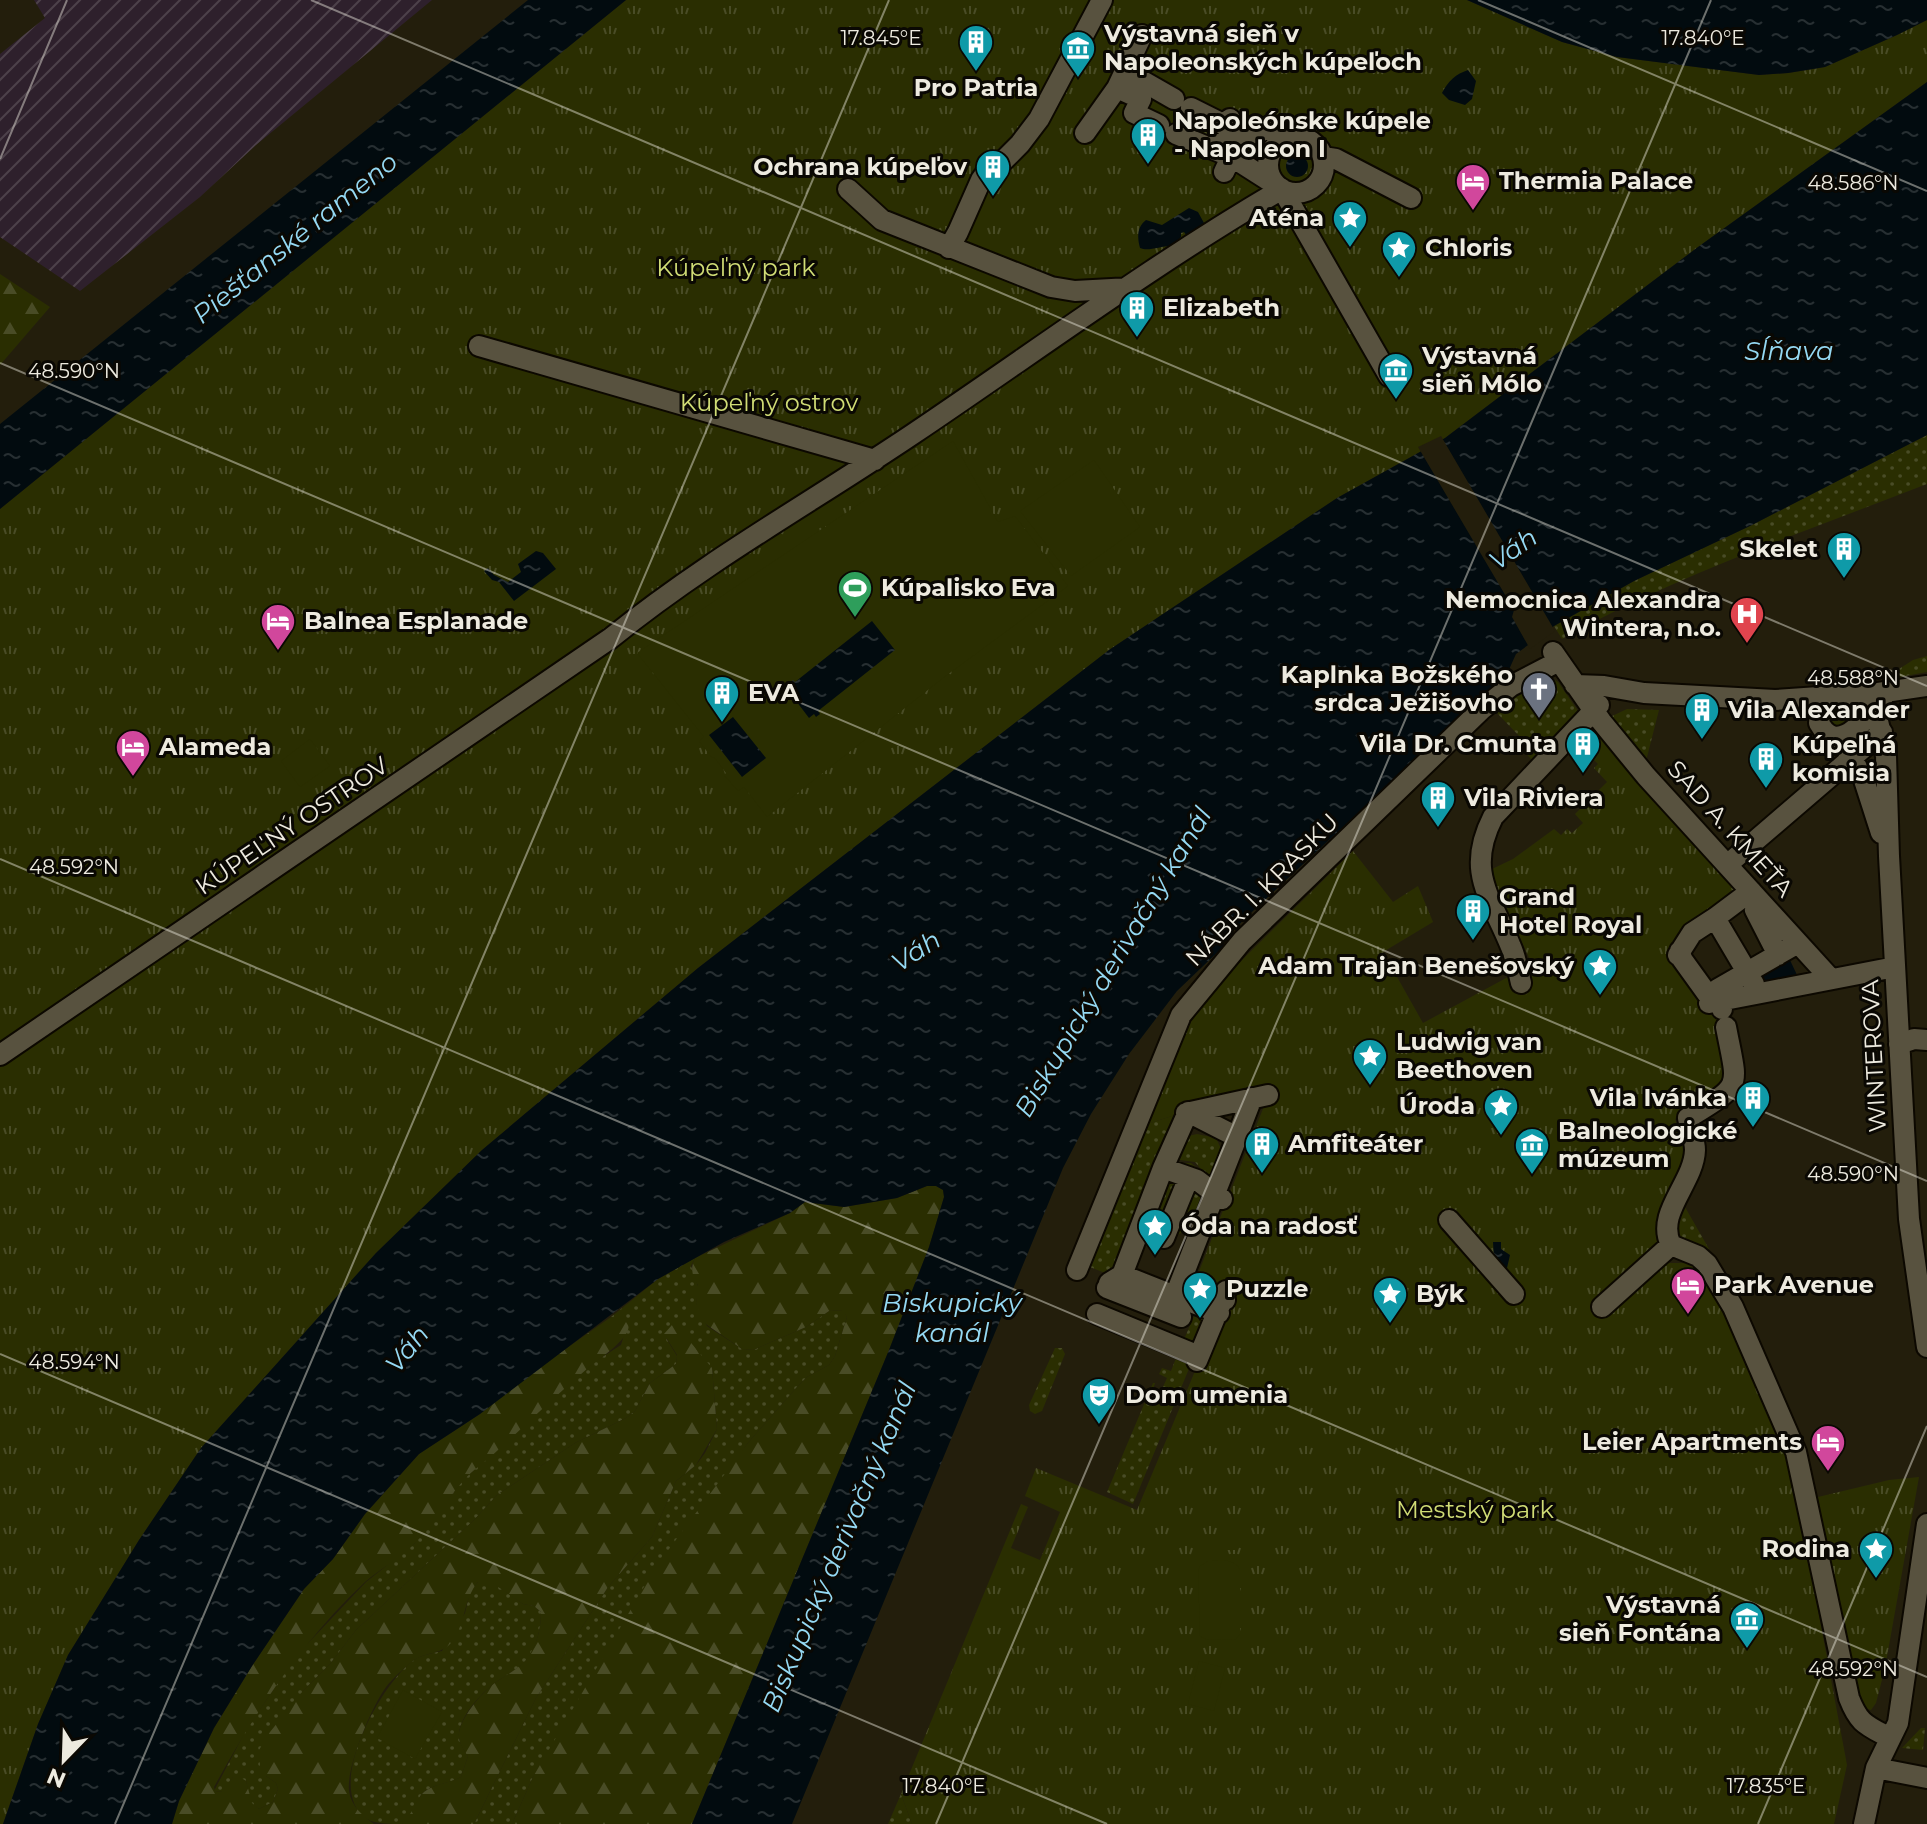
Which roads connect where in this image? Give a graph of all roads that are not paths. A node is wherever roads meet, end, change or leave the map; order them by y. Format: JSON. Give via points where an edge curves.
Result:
{"nodes":[{"id":1,"x":1102,"y":0,"type":"edge"},
{"id":2,"x":1142,"y":35,"type":"dead end"},
{"id":3,"x":1117,"y":87,"type":"junction"},
{"id":4,"x":1141,"y":99,"type":"junction"},
{"id":5,"x":1283,"y":127,"type":"junction"},
{"id":6,"x":1085,"y":133,"type":"dead end"},
{"id":7,"x":1229,"y":143,"type":"junction"},
{"id":8,"x":1323,"y":157,"type":"junction"},
{"id":9,"x":848,"y":189,"type":"dead end"},
{"id":10,"x":1282,"y":189,"type":"junction"},
{"id":11,"x":1411,"y":198,"type":"dead end"},
{"id":12,"x":949,"y":248,"type":"junction"},
{"id":13,"x":1130,"y":288,"type":"junction"},
{"id":14,"x":479,"y":346,"type":"dead end"},
{"id":15,"x":1386,"y":370,"type":"dead end"},
{"id":16,"x":875,"y":460,"type":"junction"},
{"id":17,"x":1556,"y":657,"type":"joint"},
{"id":18,"x":1927,"y":686,"type":"edge"},
{"id":19,"x":1822,"y":697,"type":"junction"},
{"id":20,"x":1881,"y":698,"type":"junction"},
{"id":21,"x":1775,"y":700,"type":"junction"},
{"id":22,"x":1597,"y":701,"type":"junction"},
{"id":23,"x":1819,"y":723,"type":"junction"},
{"id":24,"x":1878,"y":735,"type":"junction"},
{"id":25,"x":1834,"y":741,"type":"junction"},
{"id":26,"x":1851,"y":758,"type":"junction"},
{"id":27,"x":1895,"y":856,"type":"junction"},
{"id":28,"x":1727,"y":865,"type":"junction"},
{"id":29,"x":1770,"y":914,"type":"junction"},
{"id":30,"x":1710,"y":918,"type":"junction"},
{"id":31,"x":1778,"y":955,"type":"junction"},
{"id":32,"x":1895,"y":967,"type":"junction"},
{"id":33,"x":1748,"y":973,"type":"junction"},
{"id":34,"x":1831,"y":979,"type":"junction"},
{"id":35,"x":1521,"y":983,"type":"dead end"},
{"id":36,"x":1760,"y":993,"type":"junction"},
{"id":37,"x":1717,"y":1004,"type":"junction"},
{"id":38,"x":1917,"y":1042,"type":"edge"},
{"id":39,"x":0,"y":1055,"type":"edge"},
{"id":40,"x":1183,"y":1113,"type":"junction"},
{"id":41,"x":1237,"y":1137,"type":"junction"},
{"id":42,"x":1163,"y":1168,"type":"junction"},
{"id":43,"x":1189,"y":1177,"type":"junction"},
{"id":44,"x":1221,"y":1197,"type":"junction"},
{"id":45,"x":1449,"y":1220,"type":"dead end"},
{"id":46,"x":1140,"y":1228,"type":"junction"},
{"id":47,"x":1164,"y":1238,"type":"junction"},
{"id":48,"x":1202,"y":1239,"type":"junction"},
{"id":49,"x":1671,"y":1245,"type":"junction"},
{"id":50,"x":1077,"y":1270,"type":"dead end"},
{"id":51,"x":1922,"y":1281,"type":"edge"},
{"id":52,"x":1514,"y":1294,"type":"dead end"},
{"id":53,"x":1184,"y":1296,"type":"junction"},
{"id":54,"x":1602,"y":1307,"type":"dead end"},
{"id":55,"x":1097,"y":1314,"type":"dead end"},
{"id":56,"x":1170,"y":1344,"type":"junction"},
{"id":57,"x":1927,"y":1347,"type":"edge"},
{"id":58,"x":1927,"y":1524,"type":"edge"},
{"id":59,"x":1890,"y":1738,"type":"junction"},
{"id":60,"x":1876,"y":1768,"type":"junction"},
{"id":61,"x":1927,"y":1778,"type":"edge"},
{"id":62,"x":1864,"y":1824,"type":"edge"}],
"edges":[{"from":1,"to":12,"type":"street","via":[[1039,119],[981,180]]},
{"from":2,"to":3,"type":"street"},
{"from":3,"to":4,"type":"street"},
{"from":3,"to":4,"type":"street"},
{"from":3,"to":6,"type":"street"},
{"from":4,"to":7,"type":"street","via":[[1182,103]]},
{"from":4,"to":7,"type":"street","via":[[1168,129],[1206,148]]},
{"from":5,"to":7,"type":"street"},
{"from":5,"to":8,"type":"street","via":[[1315,144]]},
{"from":5,"to":10,"type":"street","via":[[1269,160],[1271,176]]},
{"from":7,"to":10,"type":"street"},
{"from":8,"to":10,"type":"street","via":[[1322,176],[1309,190]]},
{"from":8,"to":11,"type":"street"},
{"from":9,"to":12,"type":"street","via":[[882,220]]},
{"from":10,"to":13,"type":"street","name":"KÚPEĽNÝ OSTROV"},
{"from":10,"to":15,"type":"street"},
{"from":12,"to":13,"type":"street","via":[[1051,287]]},
{"from":13,"to":16,"type":"street","name":"KÚPEĽNÝ OSTROV"},
{"from":14,"to":16,"type":"street"},
{"from":16,"to":39,"type":"street","name":"KÚPEĽNÝ OSTROV","via":[[699,572]]},
{"from":17,"to":22,"type":"street","name":"SAD A. KMEŤA","via":[[1575,685]]},
{"from":17,"to":50,"type":"street","name":"NÁBR. I. KRASKU","via":[[1481,710],[1242,941],[1194,997],[1181,1015]]},
{"from":18,"to":20,"type":"street"},
{"from":19,"to":20,"type":"street"},
{"from":19,"to":21,"type":"street"},
{"from":19,"to":23,"type":"street"},
{"from":20,"to":24,"type":"street","name":"WINTEROVA"},
{"from":20,"to":25,"type":"street","via":[[1851,733]]},
{"from":21,"to":22,"type":"street","via":[[1644,693],[1612,705]]},
{"from":21,"to":23,"type":"street"},
{"from":22,"to":28,"type":"street","name":"SAD A. KMEŤA","via":[[1646,776]]},
{"from":22,"to":35,"type":"street","via":[[1493,817],[1482,838],[1486,893]]},
{"from":23,"to":25,"type":"street"},
{"from":24,"to":26,"type":"street"},
{"from":24,"to":27,"type":"street","name":"WINTEROVA","via":[[1894,806]]},
{"from":25,"to":26,"type":"street","name":"WINTEROVA"},
{"from":26,"to":27,"type":"street","name":"WINTEROVA"},
{"from":26,"to":28,"type":"street","via":[[1762,824]]},
{"from":27,"to":32,"type":"street","name":"WINTEROVA"},
{"from":28,"to":29,"type":"street","name":"SAD A. KMEŤA"},
{"from":29,"to":30,"type":"street"},
{"from":29,"to":31,"type":"street"},
{"from":29,"to":31,"type":"street"},
{"from":29,"to":34,"type":"street","name":"SAD A. KMEŤA"},
{"from":30,"to":33,"type":"street"},
{"from":30,"to":37,"type":"street","via":[[1679,953]]},
{"from":31,"to":33,"type":"street"},
{"from":32,"to":34,"type":"street","name":"WINTEROVA"},
{"from":32,"to":38,"type":"street","name":"WINTEROVA"},
{"from":33,"to":36,"type":"street"},
{"from":33,"to":37,"type":"street"},
{"from":34,"to":36,"type":"street","name":"WINTEROVA"},
{"from":36,"to":37,"type":"street","name":"WINTEROVA"},
{"from":37,"to":49,"type":"street","via":[[1734,1084],[1729,1093],[1688,1118],[1695,1150],[1688,1179],[1666,1224]]},
{"from":38,"to":51,"type":"street","name":"WINTEROVA","via":[[1891,1075]]},
{"from":40,"to":41,"type":"street"},
{"from":40,"to":41,"type":"street","via":[[1260,1097]]},
{"from":40,"to":42,"type":"street"},
{"from":41,"to":44,"type":"street"},
{"from":42,"to":43,"type":"street"},
{"from":42,"to":46,"type":"street"},
{"from":43,"to":44,"type":"street"},
{"from":43,"to":47,"type":"street"},
{"from":44,"to":48,"type":"street"},
{"from":45,"to":52,"type":"street"},
{"from":46,"to":47,"type":"street"},
{"from":46,"to":53,"type":"street","via":[[1113,1282]]},
{"from":47,"to":48,"type":"street"},
{"from":48,"to":53,"type":"street"},
{"from":49,"to":54,"type":"street"},
{"from":49,"to":59,"type":"street","via":[[1707,1264],[1733,1307],[1796,1452],[1849,1698],[1861,1723]]},
{"from":51,"to":57,"type":"street","name":"WINTEROVA"},
{"from":53,"to":56,"type":"street"},
{"from":53,"to":56,"type":"street","via":[[1222,1303],[1198,1358]]},
{"from":55,"to":56,"type":"street"},
{"from":58,"to":59,"type":"street","via":[[1898,1723]]},
{"from":59,"to":60,"type":"street"},
{"from":60,"to":61,"type":"street"},
{"from":60,"to":62,"type":"street"}]}
